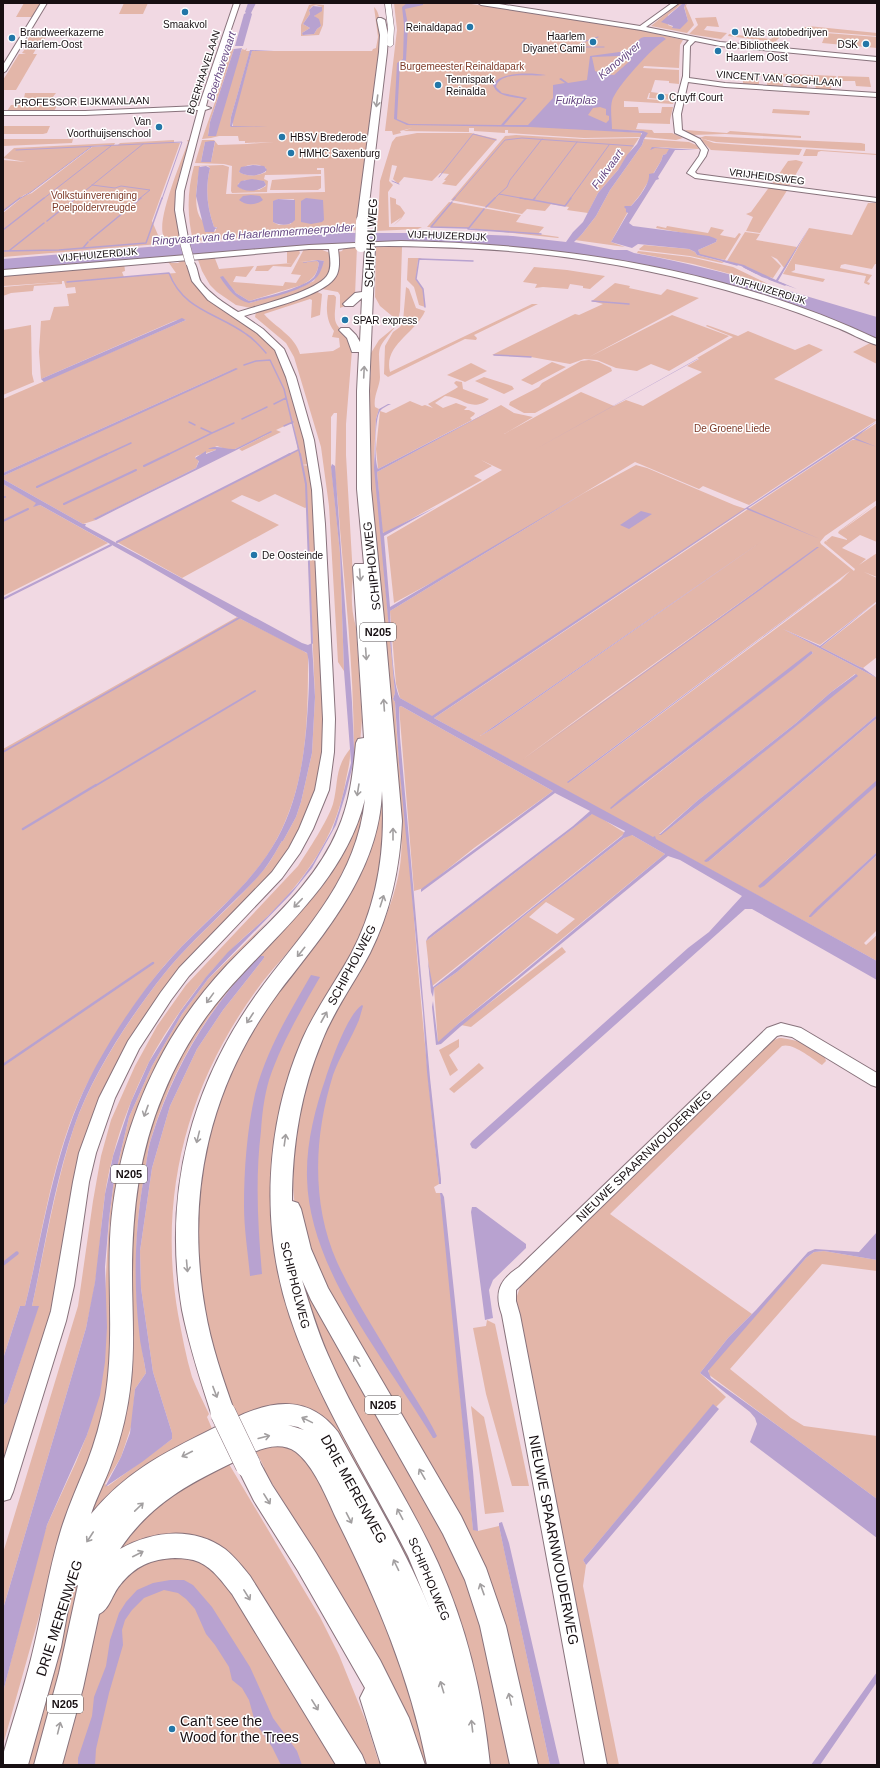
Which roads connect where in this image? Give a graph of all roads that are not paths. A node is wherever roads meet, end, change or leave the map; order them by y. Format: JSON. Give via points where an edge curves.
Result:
{"nodes":[{"id":1,"x":44,"y":3,"type":"edge"},
{"id":2,"x":238,"y":3,"type":"edge"},
{"id":3,"x":388,"y":3,"type":"edge"},
{"id":4,"x":481,"y":3,"type":"edge"},
{"id":5,"x":496,"y":3,"type":"edge"},
{"id":6,"x":676,"y":3,"type":"edge"},
{"id":7,"x":381,"y":17,"type":"dead end"},
{"id":8,"x":643,"y":27,"type":"junction"},
{"id":9,"x":695,"y":38,"type":"junction"},
{"id":10,"x":390,"y":45,"type":"joint"},
{"id":11,"x":877,"y":58,"type":"edge"},
{"id":12,"x":3,"y":71,"type":"edge"},
{"id":13,"x":686,"y":80,"type":"junction"},
{"id":14,"x":874,"y":95,"type":"edge"},
{"id":15,"x":204,"y":108,"type":"junction"},
{"id":16,"x":3,"y":113,"type":"edge"},
{"id":17,"x":877,"y":200,"type":"edge"},
{"id":18,"x":367,"y":221,"type":"junction"},
{"id":19,"x":333,"y":248,"type":"junction"},
{"id":20,"x":3,"y":273,"type":"edge"},
{"id":21,"x":363,"y":297,"type":"junction"},
{"id":22,"x":349,"y":304,"type":"dead end"},
{"id":23,"x":377,"y":310,"type":"dead end"},
{"id":24,"x":237,"y":315,"type":"junction"},
{"id":25,"x":345,"y":330,"type":"dead end"},
{"id":26,"x":877,"y":342,"type":"edge"},
{"id":27,"x":366,"y":348,"type":"junction"},
{"id":28,"x":370,"y":712,"type":"junction"},
{"id":29,"x":877,"y":1081,"type":"edge"},
{"id":30,"x":282,"y":1179,"type":"junction"},
{"id":31,"x":3,"y":1492,"type":"edge"},
{"id":32,"x":346,"y":1629,"type":"junction"},
{"id":33,"x":80,"y":1642,"type":"junction"},
{"id":34,"x":45,"y":1657,"type":"junction"},
{"id":35,"x":14,"y":1765,"type":"edge"},
{"id":36,"x":48,"y":1765,"type":"edge"},
{"id":37,"x":352,"y":1765,"type":"edge"},
{"id":38,"x":395,"y":1765,"type":"edge"},
{"id":39,"x":411,"y":1765,"type":"edge"},
{"id":40,"x":441,"y":1765,"type":"edge"},
{"id":41,"x":463,"y":1765,"type":"edge"},
{"id":42,"x":476,"y":1765,"type":"edge"},
{"id":43,"x":524,"y":1765,"type":"edge"},
{"id":44,"x":596,"y":1765,"type":"edge"}],
"edges":[{"from":1,"to":12,"type":"street"},
{"from":2,"to":15,"type":"street","name":"BOERHAAVELAAN"},
{"from":3,"to":10,"type":"main road","name":"SCHIPHOLWEG","number":"N205"},
{"from":4,"to":8,"type":"street"},
{"from":5,"to":8,"type":"street"},
{"from":6,"to":8,"type":"street"},
{"from":7,"to":18,"type":"highway","name":"SCHIPHOLWEG","number":"N205","one_way":true,"via":[[383,52]]},
{"from":8,"to":9,"type":"street"},
{"from":9,"to":11,"type":"street","via":[[738,46]]},
{"from":9,"to":13,"type":"street","via":[[686,46]]},
{"from":10,"to":18,"type":"highway","name":"SCHIPHOLWEG","number":"N205"},
{"from":13,"to":14,"type":"street","name":"VINCENT VAN GOGHLAAN"},
{"from":13,"to":17,"type":"street","name":"VRIJHEIDSWEG","via":[[677,114],[677,128],[702,146],[704,152],[692,173],[695,176]]},
{"from":15,"to":16,"type":"street","name":"PROFESSOR EIJKMANLAAN","via":[[85,113]]},
{"from":15,"to":24,"type":"street","name":"BOERHAAVELAAN","bridge":true,"via":[[196,144],[192,149],[182,183],[179,210],[196,281],[211,298]]},
{"from":18,"to":21,"type":"highway","name":"SCHIPHOLWEG","number":"N205"},
{"from":19,"to":20,"type":"street","name":"VIJFHUIZERDIJK","via":[[309,247]]},
{"from":19,"to":24,"type":"street","via":[[335,269],[328,281],[311,290]]},
{"from":19,"to":26,"type":"street","name":"VIJFHUIZERDIJK","via":[[358,244],[464,245],[621,263],[687,277],[755,296],[830,322]]},
{"from":21,"to":22,"type":"highway"},
{"from":21,"to":23,"type":"highway"},
{"from":21,"to":27,"type":"highway","name":"SCHIPHOLWEG","number":"N205"},
{"from":24,"to":31,"type":"street","via":[[272,340],[283,355],[314,463],[320,524],[329,718],[328,752],[322,790],[295,850],[277,875],[184,972],[170,990],[135,1041],[109,1091],[81,1182],[62,1302]]},
{"from":25,"to":27,"type":"highway"},
{"from":27,"to":28,"type":"highway","name":"SCHIPHOLWEG","number":"N205","one_way":true,"via":[[352,438]]},
{"from":30,"to":27,"type":"highway","name":"SCHIPHOLWEG","number":"N205","one_way":true,"via":[[289,1118],[302,1066],[320,1024],[376,920],[392,860],[393,821],[364,489],[362,443]]},
{"from":28,"to":32,"type":"highway","name":"SCHIPHOLWEG","number":"N205","one_way":true,"bridge":true,"via":[[373,802],[369,831],[355,870],[324,922],[273,986],[237,1040],[221,1070],[209,1100],[194,1152],[187,1208],[188,1269],[196,1325],[203,1355],[223,1413],[263,1493]]},
{"from":28,"to":34,"type":"highway","number":"N205","one_way":true,"via":[[353,810],[334,856],[303,897],[215,990],[192,1022],[161,1076],[139,1131],[126,1187],[122,1221],[121,1363],[117,1397],[109,1432],[68,1547]]},
{"from":29,"to":44,"type":"street","name":"NIEUWE SPAARNWOUDERWEG","via":[[807,1040],[785,1036],[764,1040],[525,1272],[515,1292],[511,1315]]},
{"from":42,"to":30,"type":"highway","name":"SCHIPHOLWEG","number":"N205","one_way":true,"via":[[472,1723],[464,1683],[435,1588],[418,1548],[330,1385],[297,1302],[283,1234]]},
{"from":43,"to":30,"type":"highway","number":"N205","one_way":true,"via":[[493,1626],[477,1577],[452,1525],[319,1293],[299,1244]]},
{"from":32,"to":38,"type":"highway","number":"N205","via":[[365,1673]]},
{"from":32,"to":39,"type":"highway","number":"N205","via":[[388,1704]]},
{"from":36,"to":33,"type":"highway","name":"DRIE MERENWEG","number":"N205","one_way":true},
{"from":33,"to":37,"type":"highway","number":"N205","one_way":true,"via":[[103,1586],[113,1572],[128,1559],[147,1550],[174,1546],[192,1547],[211,1554],[242,1585]]},
{"from":33,"to":40,"type":"highway","name":"DRIE MERENWEG","number":"N205","one_way":true,"via":[[92,1582],[99,1562],[116,1534],[140,1506],[167,1484],[254,1440],[271,1435],[289,1436],[308,1446],[321,1464],[384,1587],[417,1670]]},
{"from":34,"to":35,"type":"highway","name":"DRIE MERENWEG","number":"N205"},
{"from":41,"to":34,"type":"highway","name":"DRIE MERENWEG","number":"N205","one_way":true,"via":[[445,1696],[413,1600],[326,1436],[315,1424],[298,1416],[279,1414],[250,1423],[172,1461],[124,1496],[93,1532],[76,1560]]}]}
